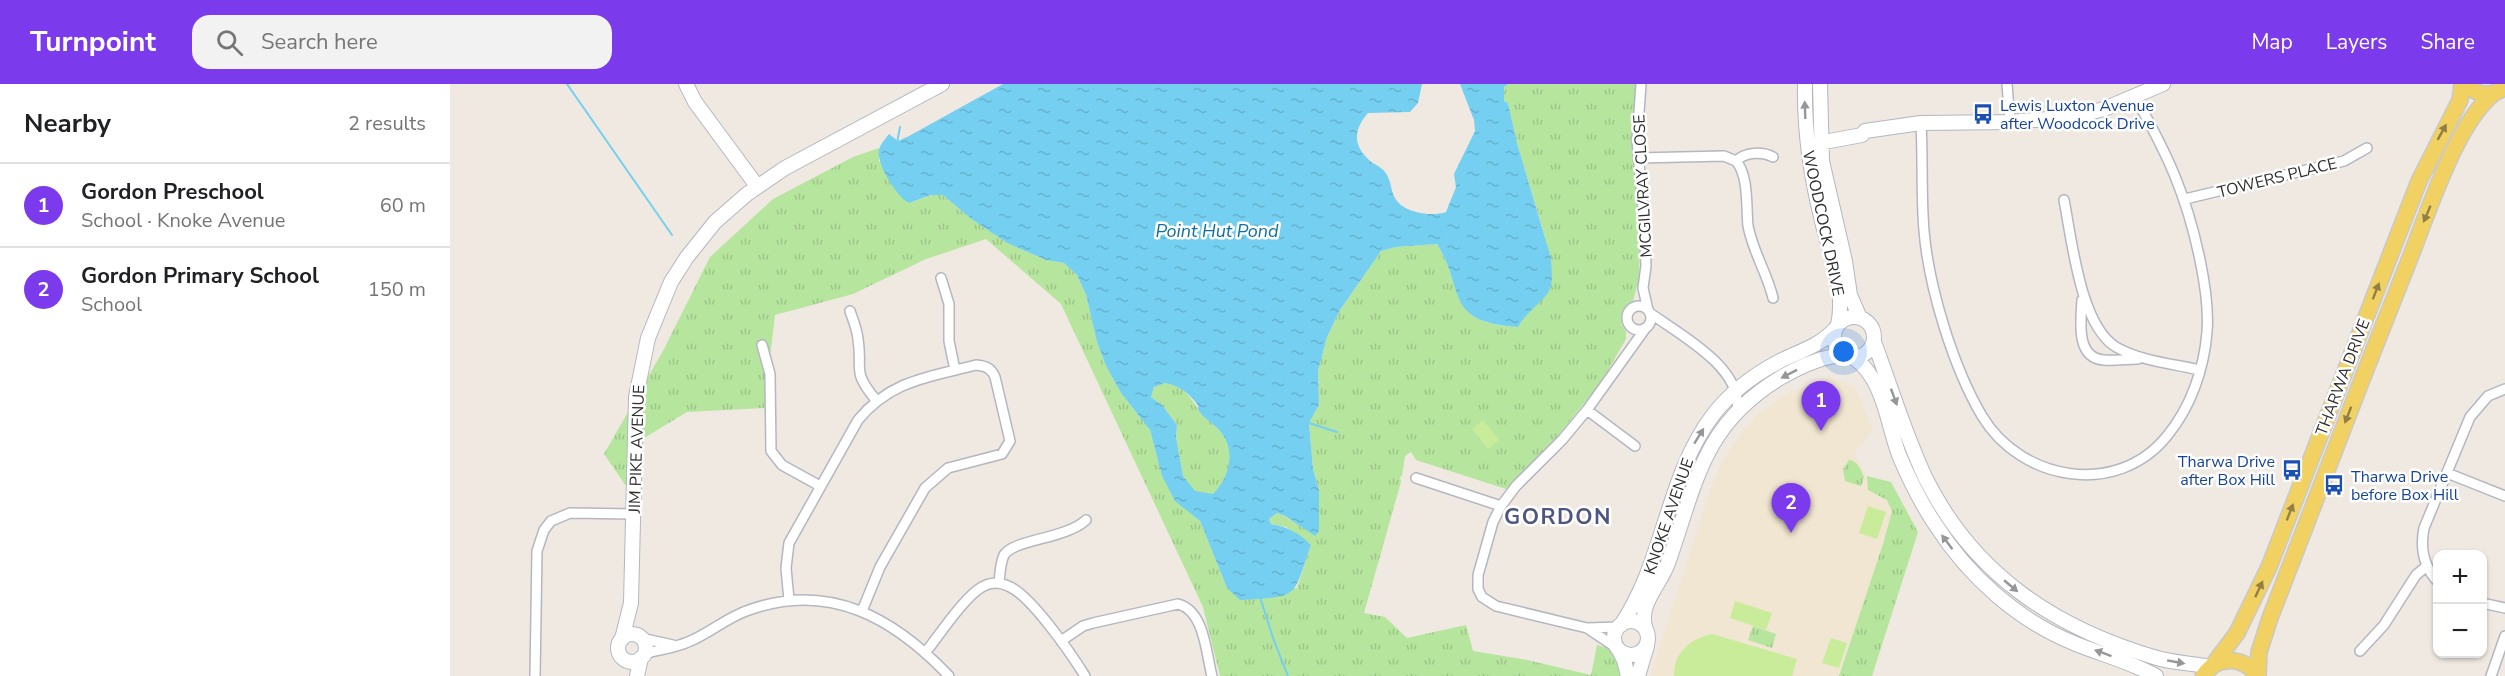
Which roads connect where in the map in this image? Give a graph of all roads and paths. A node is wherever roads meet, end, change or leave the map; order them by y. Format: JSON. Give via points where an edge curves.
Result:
{"nodes":[{"id":1,"x":686,"y":84,"type":"edge"},
{"id":2,"x":942,"y":84,"type":"edge"},
{"id":3,"x":1641,"y":84,"type":"edge"},
{"id":4,"x":1805,"y":84,"type":"edge"},
{"id":5,"x":1820,"y":84,"type":"edge"},
{"id":6,"x":2007,"y":84,"type":"edge"},
{"id":7,"x":2163,"y":84,"type":"edge"},
{"id":8,"x":2464,"y":84,"type":"edge"},
{"id":9,"x":2501,"y":91,"type":"edge"},
{"id":10,"x":2135,"y":97,"type":"junction"},
{"id":11,"x":2010,"y":122,"type":"junction"},
{"id":12,"x":1921,"y":123,"type":"junction"},
{"id":13,"x":1813,"y":139,"type":"junction"},
{"id":14,"x":2367,"y":148,"type":"dead end"},
{"id":15,"x":1773,"y":157,"type":"dead end"},
{"id":16,"x":1638,"y":158,"type":"junction"},
{"id":17,"x":1736,"y":161,"type":"junction"},
{"id":18,"x":757,"y":186,"type":"junction"},
{"id":19,"x":2185,"y":199,"type":"junction"},
{"id":20,"x":2064,"y":200,"type":"dead end"},
{"id":21,"x":2079,"y":274,"type":"junction"},
{"id":22,"x":941,"y":279,"type":"dead end"},
{"id":23,"x":1643,"y":288,"type":"junction"},
{"id":24,"x":1773,"y":298,"type":"dead end"},
{"id":25,"x":1633,"y":308,"type":"junction"},
{"id":26,"x":850,"y":311,"type":"dead end"},
{"id":27,"x":1649,"y":312,"type":"junction"},
{"id":28,"x":1860,"y":318,"type":"junction"},
{"id":29,"x":1630,"y":327,"type":"junction"},
{"id":30,"x":1647,"y":327,"type":"junction"},
{"id":31,"x":1671,"y":327,"type":"junction"},
{"id":32,"x":1837,"y":327,"type":"junction"},
{"id":33,"x":1874,"y":342,"type":"junction"},
{"id":34,"x":762,"y":345,"type":"dead end"},
{"id":35,"x":1628,"y":351,"type":"junction"},
{"id":36,"x":1849,"y":356,"type":"junction"},
{"id":37,"x":2164,"y":362,"type":"junction"},
{"id":38,"x":955,"y":370,"type":"junction"},
{"id":39,"x":2200,"y":370,"type":"junction"},
{"id":40,"x":2505,"y":389,"type":"edge"},
{"id":41,"x":1736,"y":391,"type":"junction"},
{"id":42,"x":1756,"y":394,"type":"junction"},
{"id":43,"x":876,"y":400,"type":"junction"},
{"id":44,"x":1587,"y":410,"type":"junction"},
{"id":45,"x":1737,"y":411,"type":"junction"},
{"id":46,"x":1635,"y":446,"type":"dead end"},
{"id":47,"x":2447,"y":473,"type":"junction"},
{"id":48,"x":1416,"y":478,"type":"dead end"},
{"id":49,"x":820,"y":486,"type":"junction"},
{"id":50,"x":2505,"y":496,"type":"edge"},
{"id":51,"x":1501,"y":506,"type":"junction"},
{"id":52,"x":633,"y":514,"type":"junction"},
{"id":53,"x":1086,"y":520,"type":"dead end"},
{"id":54,"x":2427,"y":566,"type":"junction"},
{"id":55,"x":2433,"y":575,"type":"edge"},
{"id":56,"x":999,"y":583,"type":"junction"},
{"id":57,"x":789,"y":600,"type":"junction"},
{"id":58,"x":631,"y":603,"type":"junction"},
{"id":59,"x":2487,"y":604,"type":"edge"},
{"id":60,"x":2505,"y":608,"type":"edge"},
{"id":61,"x":862,"y":611,"type":"junction"},
{"id":62,"x":1620,"y":626,"type":"junction"},
{"id":63,"x":1587,"y":628,"type":"junction"},
{"id":64,"x":1646,"y":630,"type":"junction"},
{"id":65,"x":2505,"y":636,"type":"edge"},
{"id":66,"x":640,"y":637,"type":"junction"},
{"id":67,"x":621,"y":639,"type":"junction"},
{"id":68,"x":1061,"y":641,"type":"junction"},
{"id":69,"x":1647,"y":644,"type":"junction"},
{"id":70,"x":676,"y":646,"type":"junction"},
{"id":71,"x":1618,"y":649,"type":"junction"},
{"id":72,"x":2360,"y":651,"type":"dead end"},
{"id":73,"x":925,"y":653,"type":"junction"},
{"id":74,"x":643,"y":656,"type":"junction"},
{"id":75,"x":626,"y":660,"type":"junction"},
{"id":76,"x":2209,"y":669,"type":"edge"},
{"id":77,"x":535,"y":676,"type":"edge"},
{"id":78,"x":630,"y":676,"type":"edge"},
{"id":79,"x":637,"y":676,"type":"edge"},
{"id":80,"x":949,"y":676,"type":"edge"},
{"id":81,"x":1086,"y":676,"type":"edge"},
{"id":82,"x":1212,"y":676,"type":"edge"},
{"id":83,"x":1628,"y":676,"type":"edge"},
{"id":84,"x":1638,"y":676,"type":"edge"},
{"id":85,"x":2156,"y":676,"type":"edge"},
{"id":86,"x":2258,"y":676,"type":"edge"},
{"id":87,"x":2491,"y":676,"type":"edge"}],
"edges":[{"from":1,"to":18,"type":"street"},
{"from":2,"to":18,"type":"street","name":"JIM PIKE AVENUE"},
{"from":3,"to":16,"type":"street","name":"MCGILVRAY CLOSE"},
{"from":13,"to":4,"type":"street","name":"WOODCOCK DRIVE","one_way":true},
{"from":5,"to":13,"type":"street","name":"WOODCOCK DRIVE"},
{"from":6,"to":11,"type":"street"},
{"from":7,"to":10,"type":"street"},
{"from":8,"to":9,"type":"main road","via":[[2474,92]]},
{"from":76,"to":8,"type":"main road","name":"THARWA DRIVE","one_way":true,"via":[[2237,633],[2273,557],[2419,181],[2460,100]]},
{"from":9,"to":86,"type":"main road","name":"THARWA DRIVE","one_way":true,"via":[[2473,113],[2457,144],[2270,618]]},
{"from":10,"to":11,"type":"street","via":[[2073,117]]},
{"from":10,"to":19,"type":"street","via":[[2161,142]]},
{"from":11,"to":12,"type":"street"},
{"from":12,"to":13,"type":"street","via":[[1860,129]]},
{"from":12,"to":39,"type":"street","via":[[1924,234],[1937,301],[1975,402],[1995,434],[2010,449],[2039,466],[2065,474],[2095,474],[2124,467],[2167,436],[2181,418]]},
{"from":13,"to":28,"type":"street","name":"WOODCOCK DRIVE","via":[[1850,295]]},
{"from":13,"to":32,"type":"street","name":"WOODCOCK DRIVE","via":[[1822,223],[1839,281],[1841,311]]},
{"from":14,"to":19,"type":"street","name":"TOWERS PLACE","via":[[2344,161]]},
{"from":15,"to":17,"type":"street","via":[[1745,154]]},
{"from":16,"to":17,"type":"street","via":[[1724,156]]},
{"from":16,"to":23,"type":"street","name":"MCGILVRAY CLOSE","via":[[1646,266]]},
{"from":17,"to":24,"type":"street","via":[[1743,173],[1752,246]]},
{"from":18,"to":52,"type":"street","name":"JIM PIKE AVENUE","via":[[725,212],[696,245],[671,282],[652,324],[636,397]]},
{"from":19,"to":39,"type":"street","via":[[2206,300],[2207,333]]},
{"from":20,"to":21,"type":"street"},
{"from":21,"to":37,"type":"street","via":[[2088,310],[2099,332],[2131,354]]},
{"from":21,"to":37,"type":"street","via":[[2081,334],[2088,352],[2104,360],[2137,358]]},
{"from":22,"to":38,"type":"street","via":[[949,304],[949,341]]},
{"from":23,"to":25,"type":"street","name":"MCGILVRAY CLOSE"},
{"from":23,"to":27,"type":"street","name":"MCGILVRAY CLOSE"},
{"from":25,"to":27,"type":"street","via":[[1639,306]]},
{"from":25,"to":29,"type":"street","via":[[1627,316]]},
{"from":26,"to":43,"type":"street","via":[[858,339],[858,371]]},
{"from":27,"to":30,"type":"street","via":[[1651,320]]},
{"from":27,"to":31,"type":"street"},
{"from":28,"to":32,"type":"street","via":[[1848,318]]},
{"from":28,"to":33,"type":"street","via":[[1873,330]]},
{"from":29,"to":30,"type":"street"},
{"from":29,"to":35,"type":"street"},
{"from":30,"to":31,"type":"street"},
{"from":30,"to":35,"type":"street"},
{"from":31,"to":41,"type":"street","via":[[1700,347]]},
{"from":32,"to":36,"type":"street","via":[[1834,341]]},
{"from":32,"to":41,"type":"street","name":"KNOKE AVENUE","via":[[1823,342],[1780,361]]},
{"from":33,"to":36,"type":"street","via":[[1865,355]]},
{"from":33,"to":76,"type":"street","one_way":true,"via":[[1934,494],[1996,574],[2049,613],[2078,628],[2157,658]]},
{"from":34,"to":49,"type":"street","via":[[770,374],[771,451],[782,465]]},
{"from":35,"to":44,"type":"street"},
{"from":36,"to":42,"type":"street","name":"KNOKE AVENUE","one_way":true,"via":[[1821,359]]},
{"from":85,"to":36,"type":"street","one_way":true,"via":[[2044,628],[1977,577],[1931,519],[1900,458],[1871,374]]},
{"from":37,"to":39,"type":"street"},
{"from":38,"to":43,"type":"street","via":[[900,385]]},
{"from":38,"to":61,"type":"street","via":[[976,365],[992,370],[1009,445],[1002,454],[948,468],[926,488],[880,567]]},
{"from":40,"to":47,"type":"street","via":[[2478,405]]},
{"from":41,"to":42,"type":"street"},
{"from":41,"to":45,"type":"street"},
{"from":62,"to":41,"type":"street","name":"KNOKE AVENUE","one_way":true,"via":[[1648,575],[1693,446],[1712,416]]},
{"from":42,"to":45,"type":"street","name":"KNOKE AVENUE"},
{"from":43,"to":49,"type":"street","via":[[858,420]]},
{"from":44,"to":46,"type":"street"},
{"from":44,"to":51,"type":"street"},
{"from":45,"to":64,"type":"street","name":"KNOKE AVENUE","via":[[1714,438],[1699,467],[1667,566],[1646,604]]},
{"from":47,"to":50,"type":"street"},
{"from":47,"to":54,"type":"street","via":[[2423,535]]},
{"from":48,"to":51,"type":"street"},
{"from":49,"to":57,"type":"street","via":[[789,543]]},
{"from":51,"to":63,"type":"street","via":[[1478,574],[1482,597],[1496,606]]},
{"from":52,"to":58,"type":"street","name":"JIM PIKE AVENUE"},
{"from":52,"to":77,"type":"street","via":[[570,513],[544,530],[537,551]]},
{"from":53,"to":56,"type":"street","via":[[1067,533],[1014,546],[1004,556]]},
{"from":54,"to":55,"type":"street"},
{"from":54,"to":72,"type":"street","via":[[2416,575],[2384,625]]},
{"from":56,"to":68,"type":"street","via":[[1019,592]]},
{"from":56,"to":73,"type":"street","via":[[989,584],[971,595]]},
{"from":57,"to":61,"type":"street","via":[[830,602]]},
{"from":57,"to":70,"type":"street","via":[[748,610]]},
{"from":58,"to":66,"type":"street","name":"JIM PIKE AVENUE"},
{"from":58,"to":67,"type":"street","name":"JIM PIKE AVENUE"},
{"from":59,"to":60,"type":"street"},
{"from":61,"to":73,"type":"street","via":[[893,627]]},
{"from":62,"to":63,"type":"street"},
{"from":62,"to":64,"type":"street","via":[[1632,621]]},
{"from":62,"to":71,"type":"street","via":[[1614,635]]},
{"from":63,"to":71,"type":"street"},
{"from":64,"to":69,"type":"street"},
{"from":65,"to":87,"type":"street"},
{"from":66,"to":67,"type":"street","via":[[628,634]]},
{"from":66,"to":70,"type":"street"},
{"from":66,"to":74,"type":"street","via":[[645,644]]},
{"from":67,"to":75,"type":"street","via":[[619,650]]},
{"from":68,"to":81,"type":"street"},
{"from":68,"to":82,"type":"street","via":[[1083,626],[1178,604],[1194,614],[1199,624]]},
{"from":69,"to":71,"type":"street","via":[[1635,655],[1623,654]]},
{"from":69,"to":84,"type":"street"},
{"from":70,"to":74,"type":"street"},
{"from":71,"to":83,"type":"street"},
{"from":73,"to":80,"type":"street"},
{"from":74,"to":75,"type":"street"},
{"from":74,"to":79,"type":"street"},
{"from":75,"to":78,"type":"street"},
{"from":76,"to":86,"type":"main road","via":[[2226,660],[2238,661]]}]}
